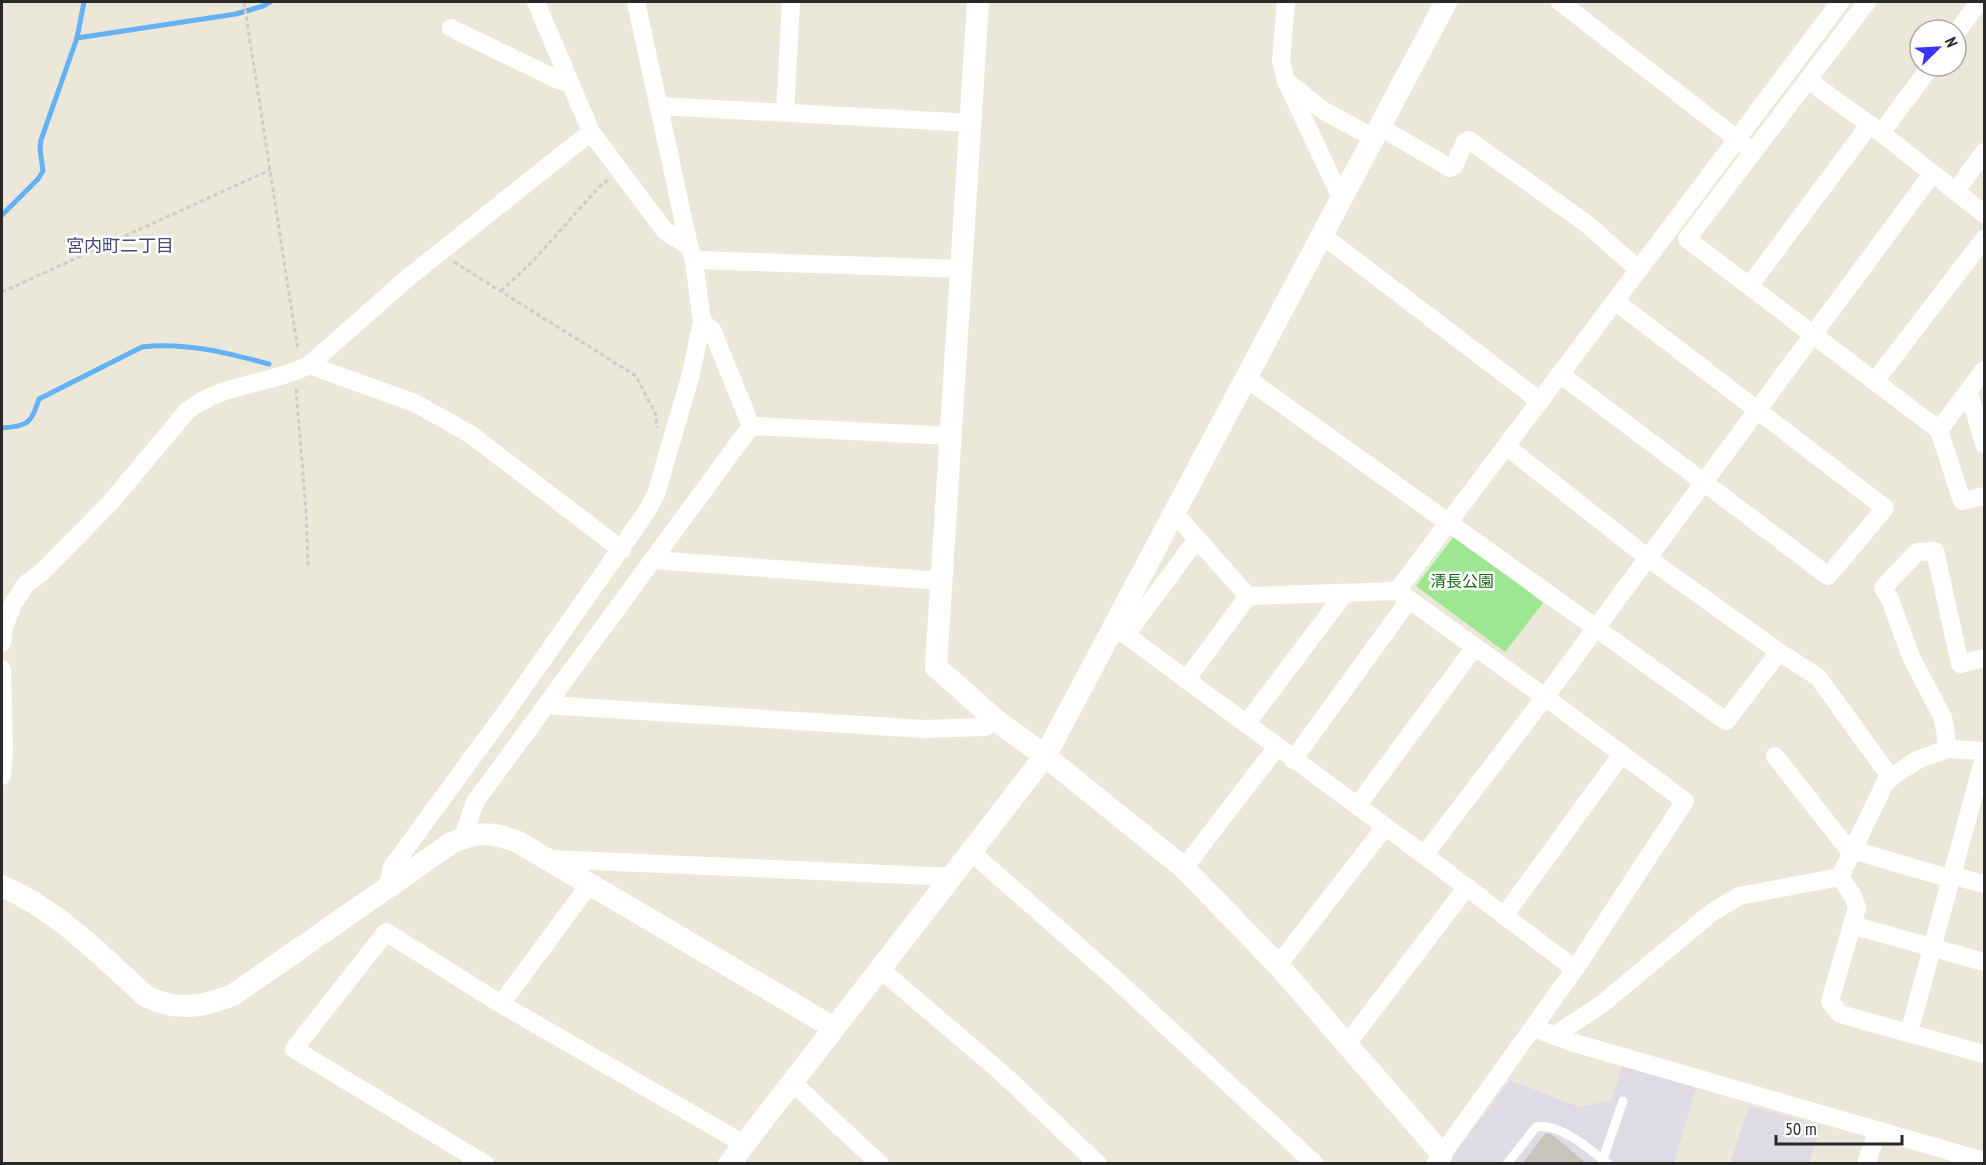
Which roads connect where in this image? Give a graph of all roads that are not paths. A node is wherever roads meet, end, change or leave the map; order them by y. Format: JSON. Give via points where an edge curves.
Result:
{"nodes":[{"id":1,"x":536,"y":2,"type":"edge"},
{"id":2,"x":636,"y":2,"type":"edge"},
{"id":3,"x":791,"y":2,"type":"edge"},
{"id":4,"x":978,"y":2,"type":"edge"},
{"id":5,"x":1286,"y":2,"type":"edge"},
{"id":6,"x":1446,"y":2,"type":"edge"},
{"id":7,"x":1560,"y":2,"type":"edge"},
{"id":8,"x":1840,"y":2,"type":"edge"},
{"id":9,"x":1867,"y":2,"type":"edge"},
{"id":10,"x":1979,"y":2,"type":"edge"},
{"id":11,"x":1967,"y":18,"type":"edge"},
{"id":12,"x":451,"y":28,"type":"dead end"},
{"id":13,"x":1921,"y":78,"type":"edge"},
{"id":14,"x":1808,"y":80,"type":"junction"},
{"id":15,"x":1286,"y":81,"type":"junction"},
{"id":16,"x":570,"y":83,"type":"junction"},
{"id":17,"x":660,"y":106,"type":"junction"},
{"id":18,"x":785,"y":113,"type":"junction"},
{"id":19,"x":972,"y":123,"type":"junction"},
{"id":20,"x":1876,"y":129,"type":"junction"},
{"id":21,"x":591,"y":132,"type":"junction"},
{"id":22,"x":1377,"y":132,"type":"junction"},
{"id":23,"x":1737,"y":140,"type":"junction"},
{"id":24,"x":1753,"y":152,"type":"junction"},
{"id":25,"x":1984,"y":152,"type":"edge"},
{"id":26,"x":1932,"y":174,"type":"junction"},
{"id":27,"x":1956,"y":191,"type":"junction"},
{"id":28,"x":1341,"y":198,"type":"junction"},
{"id":29,"x":1984,"y":214,"type":"edge"},
{"id":30,"x":1322,"y":235,"type":"junction"},
{"id":31,"x":1984,"y":239,"type":"edge"},
{"id":32,"x":692,"y":253,"type":"junction"},
{"id":33,"x":962,"y":269,"type":"junction"},
{"id":34,"x":1640,"y":270,"type":"junction"},
{"id":35,"x":1749,"y":285,"type":"junction"},
{"id":36,"x":1615,"y":301,"type":"junction"},
{"id":37,"x":702,"y":322,"type":"junction"},
{"id":38,"x":1814,"y":333,"type":"junction"},
{"id":39,"x":302,"y":369,"type":"junction"},
{"id":40,"x":1560,"y":374,"type":"junction"},
{"id":41,"x":1983,"y":375,"type":"edge"},
{"id":42,"x":1246,"y":378,"type":"junction"},
{"id":43,"x":1875,"y":381,"type":"junction"},
{"id":44,"x":1965,"y":395,"type":"junction"},
{"id":45,"x":1540,"y":401,"type":"junction"},
{"id":46,"x":1757,"y":410,"type":"junction"},
{"id":47,"x":751,"y":426,"type":"junction"},
{"id":48,"x":1939,"y":430,"type":"junction"},
{"id":49,"x":951,"y":436,"type":"junction"},
{"id":50,"x":1984,"y":444,"type":"edge"},
{"id":51,"x":1506,"y":446,"type":"junction"},
{"id":52,"x":1704,"y":482,"type":"junction"},
{"id":53,"x":1984,"y":496,"type":"edge"},
{"id":54,"x":1174,"y":513,"type":"junction"},
{"id":55,"x":1448,"y":523,"type":"junction"},
{"id":56,"x":1197,"y":539,"type":"junction"},
{"id":57,"x":622,"y":550,"type":"junction"},
{"id":58,"x":1648,"y":558,"type":"junction"},
{"id":59,"x":653,"y":560,"type":"junction"},
{"id":60,"x":942,"y":581,"type":"junction"},
{"id":61,"x":1345,"y":593,"type":"junction"},
{"id":62,"x":1248,"y":596,"type":"junction"},
{"id":63,"x":1403,"y":596,"type":"junction"},
{"id":64,"x":1596,"y":628,"type":"junction"},
{"id":65,"x":1120,"y":632,"type":"junction"},
{"id":66,"x":2,"y":643,"type":"edge"},
{"id":67,"x":1475,"y":648,"type":"junction"},
{"id":68,"x":1779,"y":652,"type":"junction"},
{"id":69,"x":1984,"y":658,"type":"edge"},
{"id":70,"x":2,"y":669,"type":"edge"},
{"id":71,"x":1186,"y":680,"type":"junction"},
{"id":72,"x":1545,"y":697,"type":"junction"},
{"id":73,"x":546,"y":705,"type":"junction"},
{"id":74,"x":997,"y":721,"type":"junction"},
{"id":75,"x":1246,"y":724,"type":"junction"},
{"id":76,"x":1277,"y":747,"type":"junction"},
{"id":77,"x":1948,"y":749,"type":"junction"},
{"id":78,"x":1984,"y":751,"type":"edge"},
{"id":79,"x":1622,"y":754,"type":"junction"},
{"id":80,"x":1045,"y":756,"type":"junction"},
{"id":81,"x":1775,"y":756,"type":"dead end"},
{"id":82,"x":1984,"y":758,"type":"edge"},
{"id":83,"x":1293,"y":760,"type":"junction"},
{"id":84,"x":2,"y":776,"type":"edge"},
{"id":85,"x":1891,"y":778,"type":"junction"},
{"id":86,"x":1357,"y":806,"type":"junction"},
{"id":87,"x":1385,"y":827,"type":"junction"},
{"id":88,"x":464,"y":837,"type":"junction"},
{"id":89,"x":971,"y":852,"type":"junction"},
{"id":90,"x":1852,"y":852,"type":"junction"},
{"id":91,"x":1424,"y":855,"type":"junction"},
{"id":92,"x":545,"y":859,"type":"junction"},
{"id":93,"x":1184,"y":868,"type":"junction"},
{"id":94,"x":952,"y":877,"type":"junction"},
{"id":95,"x":1840,"y":877,"type":"junction"},
{"id":96,"x":1951,"y":879,"type":"junction"},
{"id":97,"x":1984,"y":884,"type":"edge"},
{"id":98,"x":389,"y":885,"type":"junction"},
{"id":99,"x":589,"y":885,"type":"junction"},
{"id":100,"x":2,"y":886,"type":"edge"},
{"id":101,"x":1467,"y":887,"type":"junction"},
{"id":102,"x":1504,"y":916,"type":"junction"},
{"id":103,"x":1852,"y":925,"type":"junction"},
{"id":104,"x":1932,"y":948,"type":"junction"},
{"id":105,"x":1984,"y":962,"type":"edge"},
{"id":106,"x":1278,"y":965,"type":"junction"},
{"id":107,"x":880,"y":969,"type":"junction"},
{"id":108,"x":1575,"y":969,"type":"junction"},
{"id":109,"x":501,"y":1004,"type":"junction"},
{"id":110,"x":834,"y":1028,"type":"junction"},
{"id":111,"x":1534,"y":1029,"type":"junction"},
{"id":112,"x":1909,"y":1033,"type":"junction"},
{"id":113,"x":1555,"y":1035,"type":"junction"},
{"id":114,"x":1347,"y":1044,"type":"junction"},
{"id":115,"x":1984,"y":1054,"type":"edge"},
{"id":116,"x":792,"y":1082,"type":"junction"},
{"id":117,"x":1623,"y":1101,"type":"dead end"},
{"id":118,"x":1878,"y":1130,"type":"junction"},
{"id":119,"x":744,"y":1144,"type":"junction"},
{"id":120,"x":1439,"y":1159,"type":"edge"},
{"id":121,"x":1975,"y":1161,"type":"edge"},
{"id":122,"x":1605,"y":1162,"type":"edge"},
{"id":123,"x":485,"y":1164,"type":"edge"},
{"id":124,"x":729,"y":1164,"type":"edge"},
{"id":125,"x":880,"y":1164,"type":"edge"},
{"id":126,"x":1098,"y":1164,"type":"edge"},
{"id":127,"x":1315,"y":1164,"type":"edge"},
{"id":128,"x":1507,"y":1164,"type":"edge"},
{"id":129,"x":1866,"y":1164,"type":"edge"}],
"edges":[{"from":1,"to":16,"type":"street"},
{"from":2,"to":17,"type":"street"},
{"from":3,"to":18,"type":"street"},
{"from":4,"to":19,"type":"street"},
{"from":5,"to":15,"type":"street","via":[[1281,61]]},
{"from":6,"to":22,"type":"street"},
{"from":7,"to":23,"type":"street"},
{"from":8,"to":23,"type":"street"},
{"from":9,"to":14,"type":"street"},
{"from":10,"to":11,"type":"street"},
{"from":12,"to":16,"type":"street"},
{"from":13,"to":20,"type":"street"},
{"from":14,"to":20,"type":"street"},
{"from":14,"to":24,"type":"street"},
{"from":15,"to":22,"type":"street","via":[[1324,111]]},
{"from":15,"to":28,"type":"street"},
{"from":16,"to":21,"type":"street"},
{"from":17,"to":18,"type":"street"},
{"from":17,"to":32,"type":"street"},
{"from":18,"to":19,"type":"street"},
{"from":19,"to":33,"type":"street"},
{"from":20,"to":26,"type":"street"},
{"from":20,"to":35,"type":"street"},
{"from":21,"to":32,"type":"street","via":[[665,231]]},
{"from":21,"to":39,"type":"street","via":[[410,276]]},
{"from":22,"to":28,"type":"street"},
{"from":22,"to":34,"type":"street","via":[[1450,168],[1469,140],[1587,224]]},
{"from":23,"to":24,"type":"street"},
{"from":23,"to":34,"type":"street"},
{"from":24,"to":35,"type":"street","via":[[1687,238]]},
{"from":25,"to":27,"type":"street"},
{"from":26,"to":27,"type":"street"},
{"from":26,"to":38,"type":"street"},
{"from":27,"to":29,"type":"street"},
{"from":28,"to":30,"type":"street"},
{"from":30,"to":42,"type":"street"},
{"from":30,"to":45,"type":"street"},
{"from":31,"to":43,"type":"street"},
{"from":32,"to":33,"type":"street"},
{"from":32,"to":37,"type":"street"},
{"from":33,"to":49,"type":"street"},
{"from":34,"to":36,"type":"street"},
{"from":35,"to":38,"type":"street"},
{"from":36,"to":40,"type":"street"},
{"from":36,"to":46,"type":"street"},
{"from":37,"to":47,"type":"street","via":[[712,330]]},
{"from":37,"to":57,"type":"street","via":[[656,494]]},
{"from":38,"to":43,"type":"street"},
{"from":38,"to":46,"type":"street"},
{"from":39,"to":57,"type":"street","via":[[415,403],[470,434]]},
{"from":39,"to":66,"type":"street","via":[[212,395],[187,411],[110,503],[26,584],[10,611]]},
{"from":40,"to":45,"type":"street"},
{"from":40,"to":52,"type":"street"},
{"from":41,"to":44,"type":"street"},
{"from":42,"to":54,"type":"street"},
{"from":42,"to":55,"type":"street"},
{"from":43,"to":48,"type":"street"},
{"from":44,"to":48,"type":"street"},
{"from":44,"to":50,"type":"street","via":[[1971,399]]},
{"from":45,"to":51,"type":"street"},
{"from":46,"to":52,"type":"street"},
{"from":46,"to":52,"type":"street","via":[[1885,508],[1828,576]]},
{"from":47,"to":49,"type":"street"},
{"from":47,"to":59,"type":"street"},
{"from":48,"to":53,"type":"street","via":[[1962,501]]},
{"from":49,"to":60,"type":"street"},
{"from":51,"to":55,"type":"street"},
{"from":51,"to":58,"type":"street"},
{"from":52,"to":58,"type":"street"},
{"from":54,"to":56,"type":"street"},
{"from":54,"to":65,"type":"street"},
{"from":55,"to":63,"type":"street"},
{"from":55,"to":64,"type":"street"},
{"from":56,"to":62,"type":"street"},
{"from":56,"to":65,"type":"street"},
{"from":57,"to":98,"type":"street","via":[[392,867]]},
{"from":58,"to":64,"type":"street"},
{"from":58,"to":68,"type":"street"},
{"from":59,"to":60,"type":"street"},
{"from":59,"to":73,"type":"street"},
{"from":60,"to":74,"type":"street","via":[[936,667]]},
{"from":61,"to":62,"type":"street"},
{"from":61,"to":63,"type":"street"},
{"from":61,"to":75,"type":"street"},
{"from":62,"to":71,"type":"street"},
{"from":63,"to":67,"type":"street"},
{"from":63,"to":83,"type":"street"},
{"from":64,"to":68,"type":"street","via":[[1726,721]]},
{"from":64,"to":72,"type":"street"},
{"from":65,"to":71,"type":"street"},
{"from":65,"to":80,"type":"street"},
{"from":67,"to":72,"type":"street"},
{"from":67,"to":86,"type":"street"},
{"from":68,"to":85,"type":"street","via":[[1818,677]]},
{"from":69,"to":77,"type":"street","via":[[1960,664],[1935,551],[1917,552],[1883,588],[1911,657],[1943,718]]},
{"from":70,"to":84,"type":"street"},
{"from":71,"to":75,"type":"street"},
{"from":72,"to":79,"type":"street"},
{"from":72,"to":91,"type":"street"},
{"from":73,"to":74,"type":"street","via":[[924,729],[984,727]]},
{"from":73,"to":88,"type":"street","via":[[475,802]]},
{"from":74,"to":80,"type":"street"},
{"from":75,"to":76,"type":"street"},
{"from":76,"to":83,"type":"street"},
{"from":76,"to":93,"type":"street"},
{"from":77,"to":78,"type":"street"},
{"from":77,"to":85,"type":"street","via":[[1917,760]]},
{"from":79,"to":102,"type":"street"},
{"from":79,"to":108,"type":"street","via":[[1685,801]]},
{"from":80,"to":89,"type":"street"},
{"from":80,"to":93,"type":"street"},
{"from":81,"to":90,"type":"street"},
{"from":82,"to":96,"type":"street"},
{"from":83,"to":86,"type":"street"},
{"from":85,"to":90,"type":"street","via":[[1886,781]]},
{"from":86,"to":87,"type":"street"},
{"from":87,"to":91,"type":"street"},
{"from":87,"to":106,"type":"street"},
{"from":88,"to":92,"type":"street","via":[[502,836]]},
{"from":88,"to":98,"type":"street"},
{"from":89,"to":94,"type":"street"},
{"from":89,"to":127,"type":"street","via":[[1110,974]]},
{"from":90,"to":95,"type":"street"},
{"from":90,"to":96,"type":"street"},
{"from":91,"to":101,"type":"street"},
{"from":92,"to":94,"type":"street"},
{"from":92,"to":99,"type":"street"},
{"from":93,"to":106,"type":"street"},
{"from":94,"to":107,"type":"street"},
{"from":95,"to":103,"type":"street","via":[[1857,908]]},
{"from":95,"to":113,"type":"street","via":[[1739,896],[1712,913],[1602,1004]]},
{"from":96,"to":97,"type":"street","via":[[1958,877]]},
{"from":96,"to":104,"type":"street"},
{"from":98,"to":100,"type":"street","via":[[233,995],[188,1007],[159,1004],[146,996],[59,919]]},
{"from":99,"to":109,"type":"street"},
{"from":99,"to":110,"type":"street"},
{"from":101,"to":102,"type":"street"},
{"from":101,"to":114,"type":"street"},
{"from":102,"to":108,"type":"street"},
{"from":103,"to":104,"type":"street"},
{"from":103,"to":112,"type":"street","via":[[1830,1001],[1840,1014]]},
{"from":104,"to":105,"type":"street"},
{"from":104,"to":112,"type":"street"},
{"from":106,"to":114,"type":"street"},
{"from":107,"to":110,"type":"street"},
{"from":107,"to":126,"type":"street","via":[[1004,1074]]},
{"from":108,"to":111,"type":"street"},
{"from":109,"to":119,"type":"street"},
{"from":109,"to":123,"type":"street","via":[[386,932],[294,1048]]},
{"from":110,"to":116,"type":"street"},
{"from":111,"to":113,"type":"street"},
{"from":111,"to":120,"type":"street"},
{"from":112,"to":115,"type":"street"},
{"from":113,"to":118,"type":"street"},
{"from":114,"to":120,"type":"street"},
{"from":116,"to":119,"type":"street"},
{"from":116,"to":125,"type":"street"},
{"from":117,"to":122,"type":"lane"},
{"from":118,"to":121,"type":"street"},
{"from":118,"to":129,"type":"street"},
{"from":119,"to":124,"type":"street"},
{"from":122,"to":128,"type":"lane","via":[[1558,1128],[1545,1126],[1536,1127]]}]}
